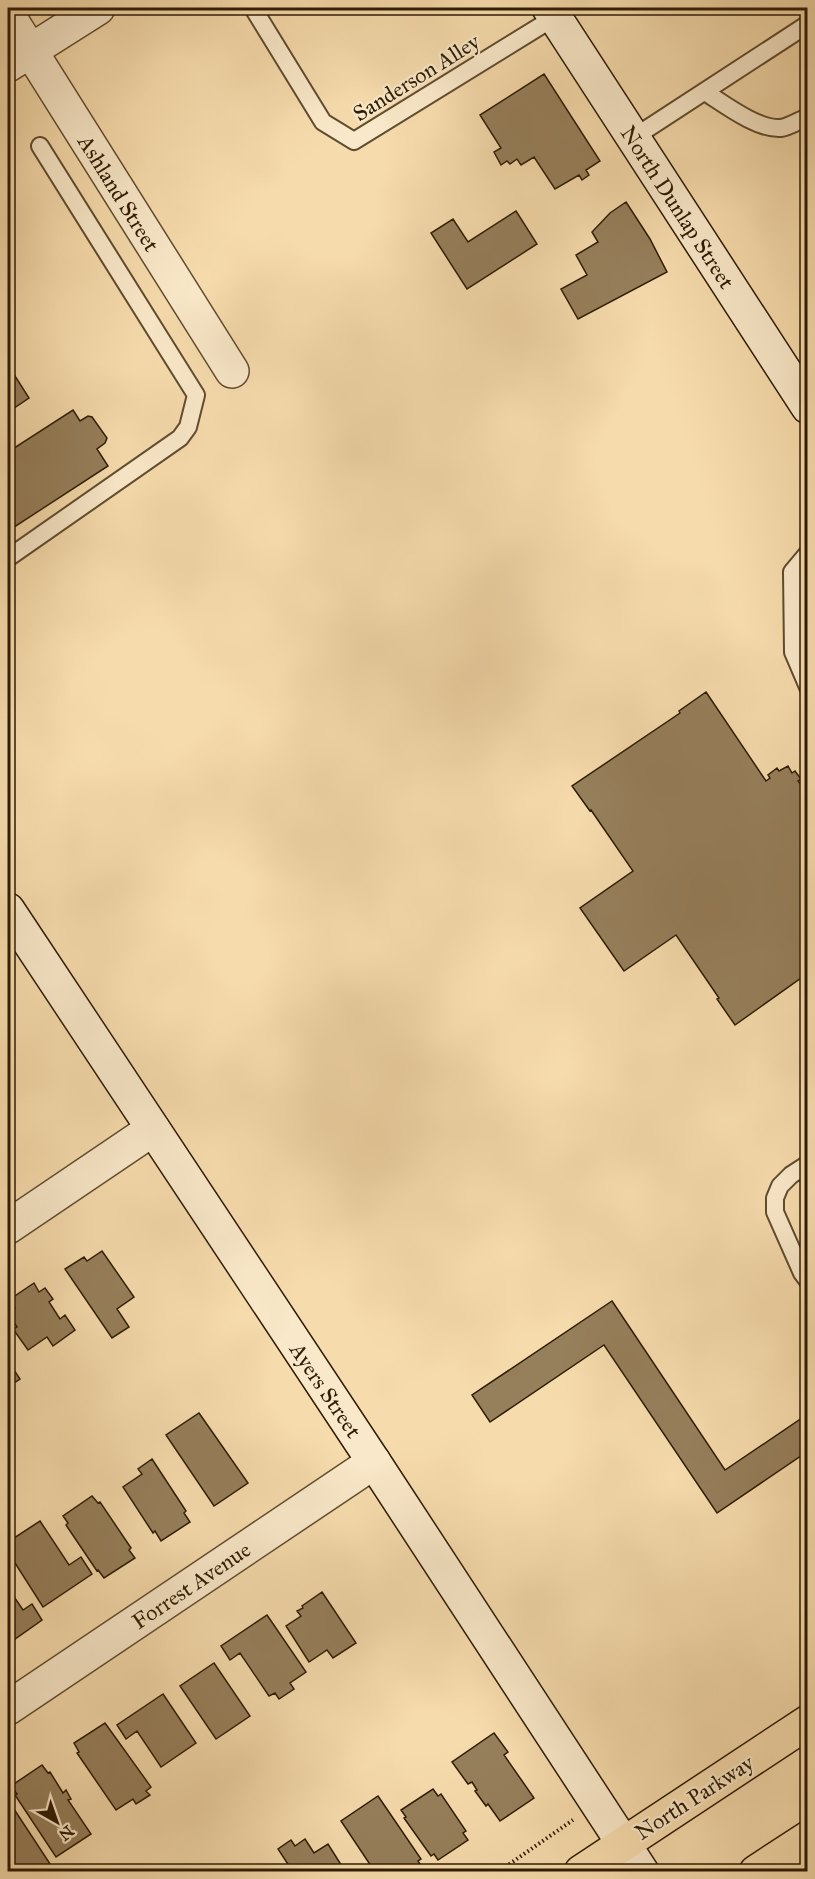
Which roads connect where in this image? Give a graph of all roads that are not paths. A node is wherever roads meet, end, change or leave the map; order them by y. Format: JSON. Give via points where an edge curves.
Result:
{"nodes":[{"id":1,"x":98,"y":8,"type":"edge"},
{"id":2,"x":253,"y":8,"type":"edge"},
{"id":3,"x":552,"y":12,"type":"edge"},
{"id":4,"x":8,"y":15,"type":"edge"},
{"id":5,"x":807,"y":24,"type":"edge"},
{"id":6,"x":19,"y":58,"type":"edge"},
{"id":7,"x":705,"y":92,"type":"junction"},
{"id":8,"x":807,"y":117,"type":"edge"},
{"id":9,"x":633,"y":138,"type":"junction"},
{"id":10,"x":40,"y":146,"type":"dead end"},
{"id":11,"x":231,"y":371,"type":"dead end"},
{"id":12,"x":807,"y":407,"type":"edge"},
{"id":13,"x":807,"y":554,"type":"edge"},
{"id":14,"x":8,"y":558,"type":"edge"},
{"id":15,"x":807,"y":687,"type":"edge"},
{"id":16,"x":8,"y":910,"type":"edge"},
{"id":17,"x":153,"y":1129,"type":"junction"},
{"id":18,"x":807,"y":1164,"type":"edge"},
{"id":19,"x":8,"y":1227,"type":"edge"},
{"id":20,"x":807,"y":1281,"type":"edge"},
{"id":21,"x":374,"y":1462,"type":"junction"},
{"id":22,"x":8,"y":1708,"type":"edge"},
{"id":23,"x":807,"y":1722,"type":"edge"},
{"id":24,"x":807,"y":1838,"type":"edge"},
{"id":25,"x":624,"y":1843,"type":"junction"},
{"id":26,"x":581,"y":1872,"type":"edge"},
{"id":27,"x":642,"y":1872,"type":"edge"},
{"id":28,"x":756,"y":1872,"type":"edge"}],
"edges":[{"from":1,"to":6,"type":"street"},
{"from":2,"to":3,"type":"lane","name":"Sanderson Alley","via":[[323,122],[354,141]]},
{"from":3,"to":9,"type":"street","name":"North Dunlap Street"},
{"from":4,"to":6,"type":"street","name":"Ashland Street"},
{"from":5,"to":7,"type":"lane"},
{"from":6,"to":11,"type":"street","name":"Ashland Street"},
{"from":7,"to":8,"type":"lane","via":[[760,124],[782,128]]},
{"from":7,"to":9,"type":"lane"},
{"from":9,"to":12,"type":"street","name":"North Dunlap Street"},
{"from":10,"to":14,"type":"lane","via":[[196,394],[188,427],[180,438]]},
{"from":13,"to":15,"type":"lane","via":[[792,572],[792,579],[793,652]]},
{"from":16,"to":17,"type":"street","name":"Ayers Street"},
{"from":17,"to":19,"type":"street"},
{"from":17,"to":21,"type":"street","name":"Ayers Street"},
{"from":18,"to":20,"type":"lane","via":[[780,1186],[775,1198],[775,1212]]},
{"from":21,"to":22,"type":"street","name":"Forrest Avenue"},
{"from":21,"to":25,"type":"street","name":"Ayers Street"},
{"from":23,"to":25,"type":"main road","name":"North Parkway"},
{"from":24,"to":28,"type":"main road"},
{"from":25,"to":26,"type":"main road","name":"North Parkway"},
{"from":25,"to":27,"type":"street","name":"Ayers Street"}]}
